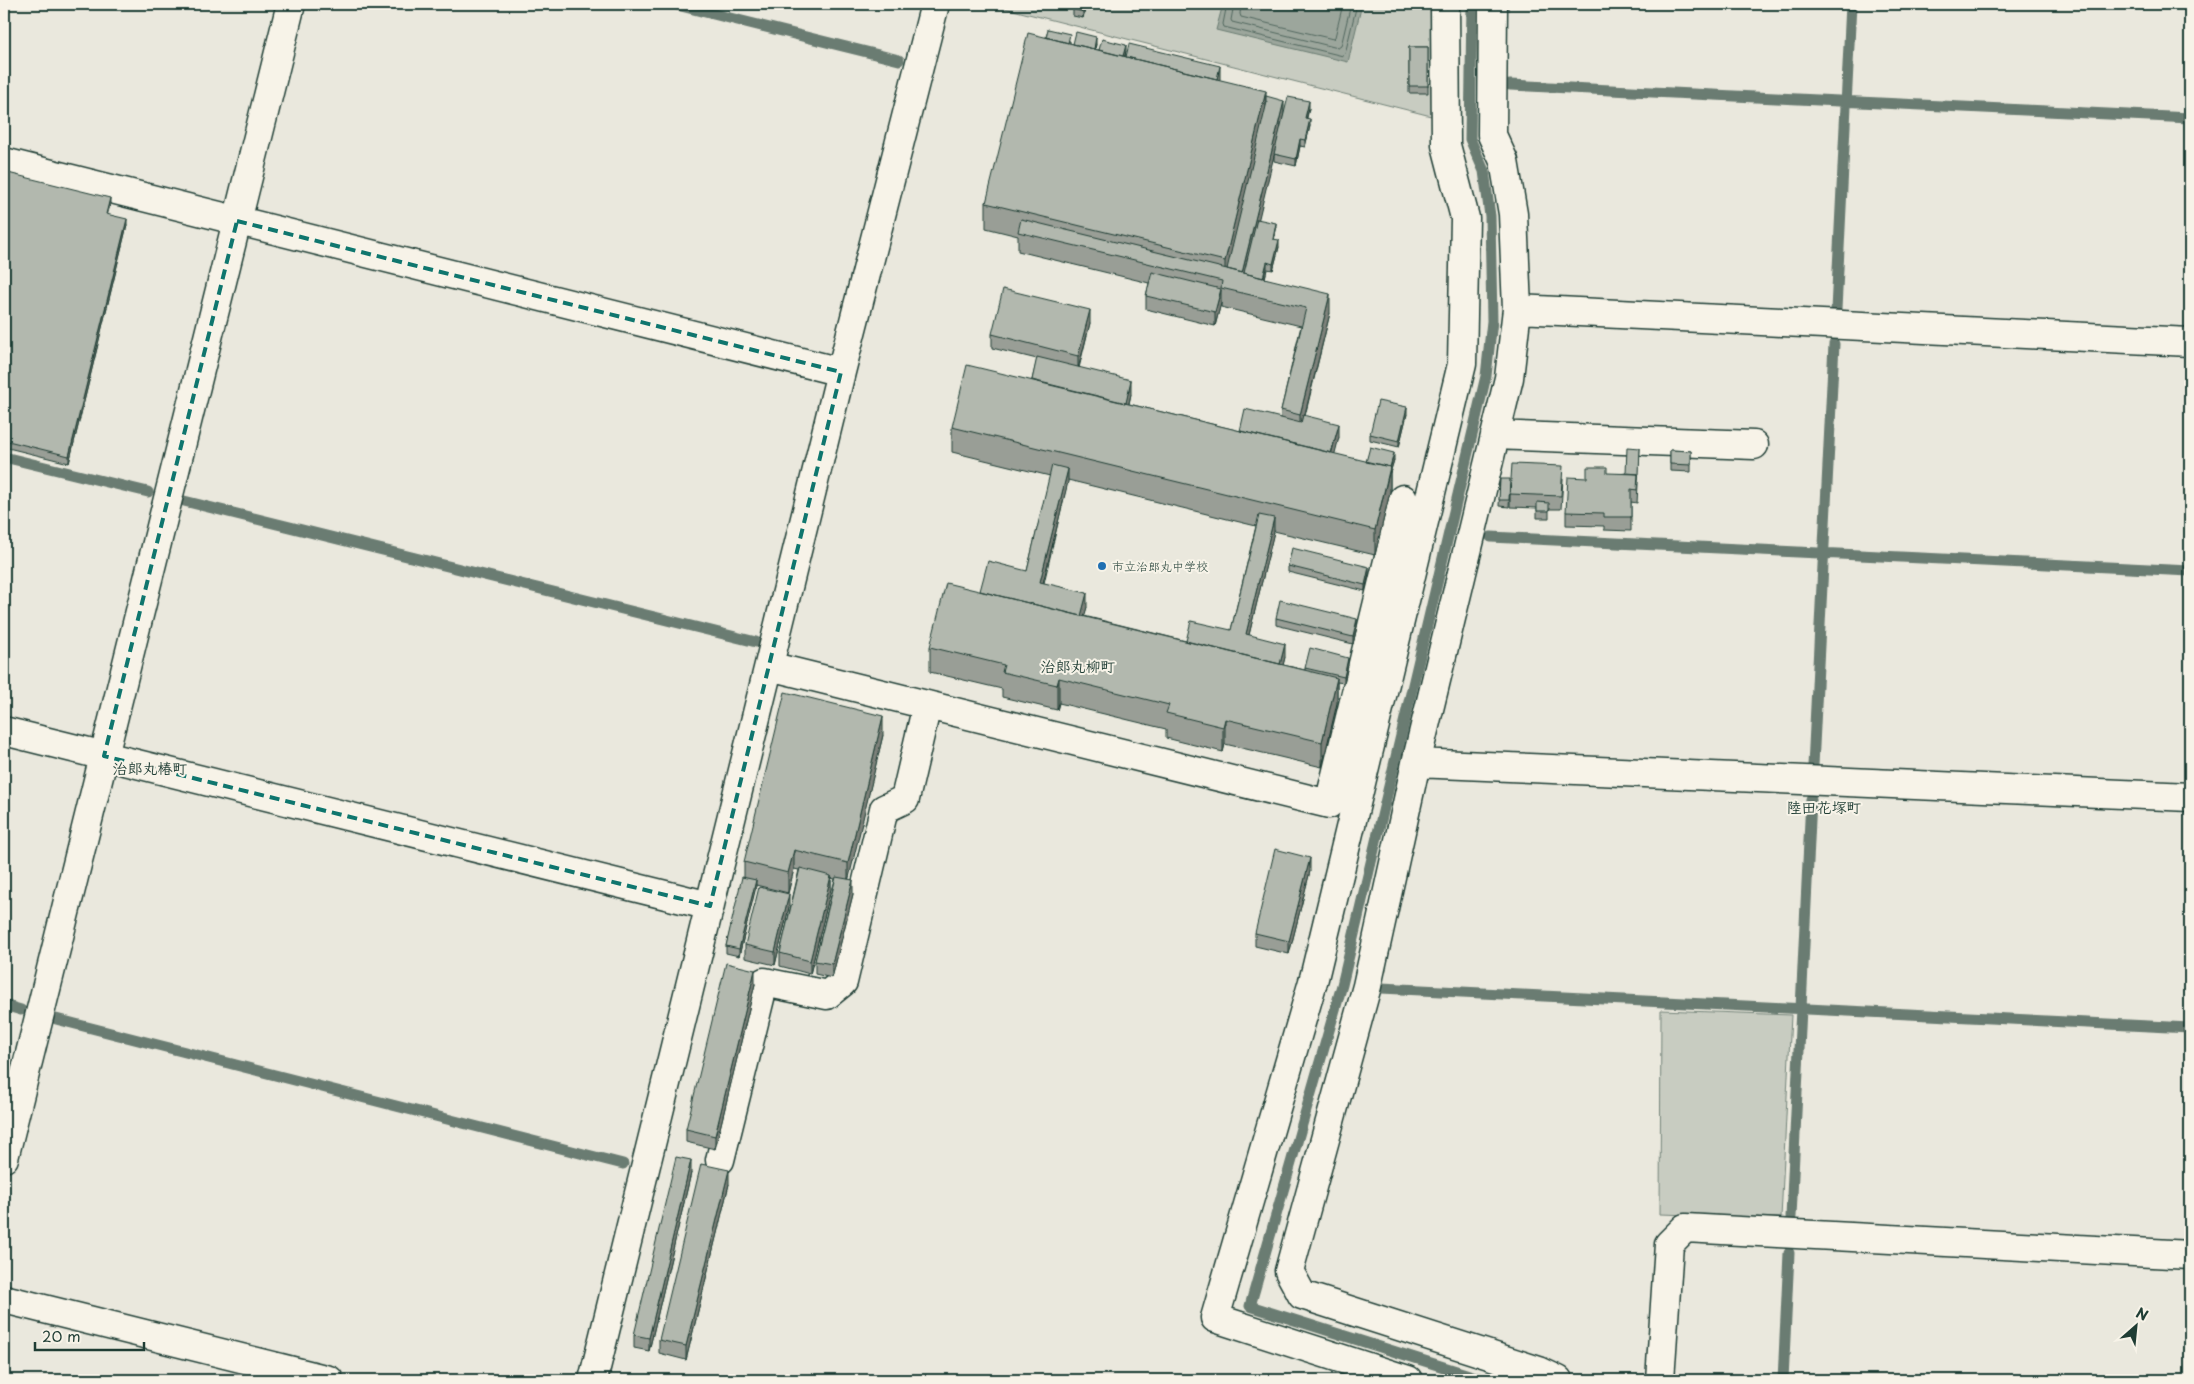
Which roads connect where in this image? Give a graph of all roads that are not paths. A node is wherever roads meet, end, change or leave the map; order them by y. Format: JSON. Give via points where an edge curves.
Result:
{"nodes":[{"id":1,"x":291,"y":4,"type":"edge"},
{"id":2,"x":935,"y":4,"type":"edge"},
{"id":3,"x":1445,"y":4,"type":"edge"},
{"id":4,"x":1493,"y":4,"type":"edge"},
{"id":5,"x":4,"y":162,"type":"edge"},
{"id":6,"x":237,"y":221,"type":"junction"},
{"id":7,"x":1517,"y":309,"type":"junction"},
{"id":8,"x":2190,"y":342,"type":"edge"},
{"id":9,"x":841,"y":372,"type":"junction"},
{"id":10,"x":1495,"y":435,"type":"junction"},
{"id":11,"x":1754,"y":445,"type":"dead end"},
{"id":12,"x":1402,"y":499,"type":"dead end"},
{"id":13,"x":769,"y":666,"type":"junction"},
{"id":14,"x":927,"y":705,"type":"junction"},
{"id":15,"x":4,"y":731,"type":"edge"},
{"id":16,"x":104,"y":756,"type":"junction"},
{"id":17,"x":1416,"y":763,"type":"junction"},
{"id":18,"x":2190,"y":797,"type":"edge"},
{"id":19,"x":710,"y":906,"type":"junction"},
{"id":20,"x":4,"y":1158,"type":"edge"},
{"id":21,"x":720,"y":1160,"type":"dead end"},
{"id":22,"x":2190,"y":1255,"type":"edge"},
{"id":23,"x":4,"y":1299,"type":"edge"},
{"id":24,"x":329,"y":1380,"type":"edge"},
{"id":25,"x":593,"y":1380,"type":"edge"},
{"id":26,"x":1408,"y":1380,"type":"edge"},
{"id":27,"x":1558,"y":1380,"type":"edge"},
{"id":28,"x":1660,"y":1380,"type":"edge"}],
"edges":[{"from":1,"to":6,"type":"street"},
{"from":2,"to":9,"type":"street"},
{"from":3,"to":26,"type":"street","via":[[1446,145],[1465,218],[1462,364],[1314,978],[1215,1318]]},
{"from":4,"to":7,"type":"street","via":[[1492,135],[1504,161],[1513,214]]},
{"from":5,"to":6,"type":"street"},
{"from":6,"to":9,"type":"street"},
{"from":6,"to":16,"type":"street"},
{"from":7,"to":8,"type":"street"},
{"from":7,"to":10,"type":"street","via":[[1509,378]]},
{"from":9,"to":13,"type":"street"},
{"from":10,"to":11,"type":"street"},
{"from":10,"to":17,"type":"street"},
{"from":12,"to":14,"type":"street","via":[[1329,804]]},
{"from":13,"to":14,"type":"street"},
{"from":13,"to":19,"type":"street"},
{"from":14,"to":21,"type":"street","via":[[905,799],[884,809],[843,982],[827,995],[764,982]]},
{"from":15,"to":16,"type":"street"},
{"from":16,"to":19,"type":"street"},
{"from":16,"to":20,"type":"street"},
{"from":17,"to":18,"type":"street"},
{"from":17,"to":27,"type":"street","via":[[1367,986],[1289,1271],[1302,1295],[1539,1371]]},
{"from":19,"to":25,"type":"street"},
{"from":22,"to":28,"type":"street","via":[[1685,1228],[1669,1244]]},
{"from":23,"to":24,"type":"street"}]}
